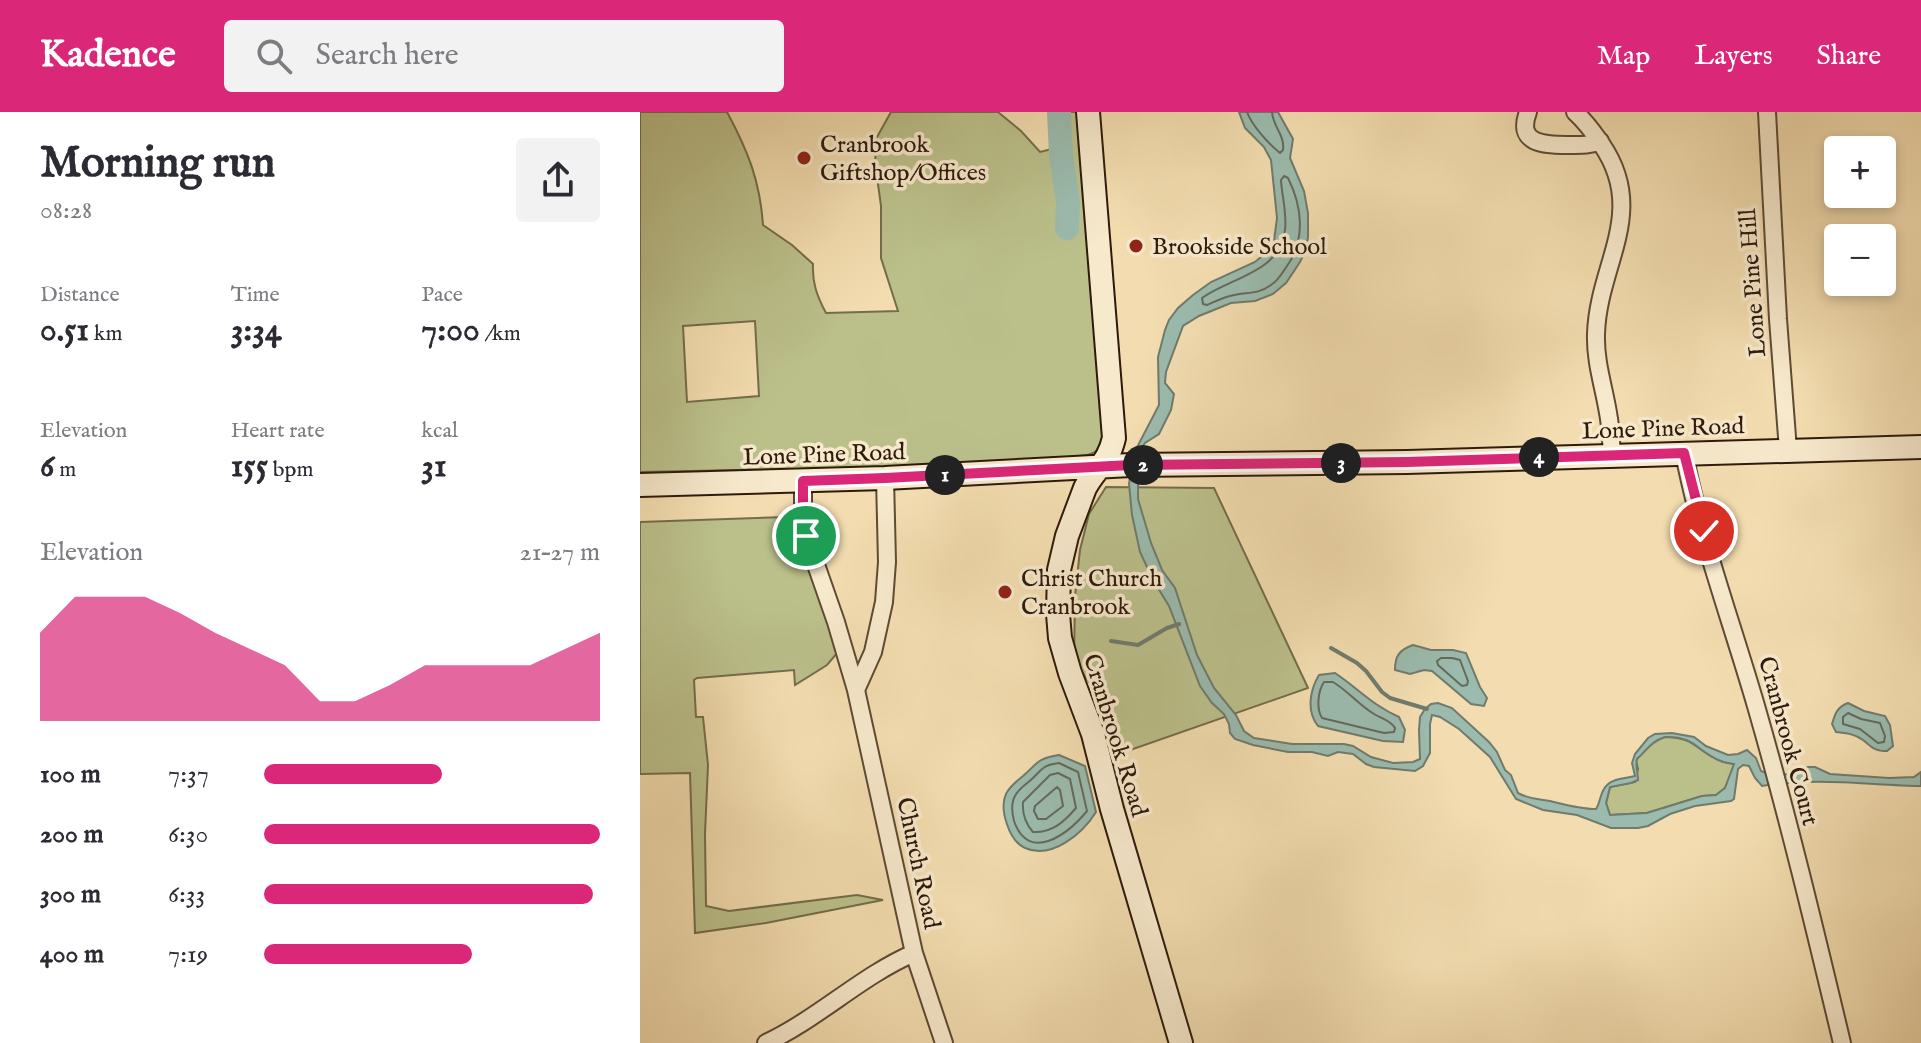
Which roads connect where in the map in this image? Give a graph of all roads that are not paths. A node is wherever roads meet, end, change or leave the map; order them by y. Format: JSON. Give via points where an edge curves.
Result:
{"nodes":[{"id":1,"x":1088,"y":112,"type":"edge"},
{"id":2,"x":1528,"y":112,"type":"edge"},
{"id":3,"x":1575,"y":112,"type":"edge"},
{"id":4,"x":1767,"y":112,"type":"edge"},
{"id":5,"x":1600,"y":141,"type":"junction"},
{"id":6,"x":1921,"y":447,"type":"edge"},
{"id":7,"x":1788,"y":450,"type":"junction"},
{"id":8,"x":1684,"y":453,"type":"junction"},
{"id":9,"x":1612,"y":455,"type":"junction"},
{"id":10,"x":1102,"y":467,"type":"junction"},
{"id":11,"x":885,"y":478,"type":"junction"},
{"id":12,"x":803,"y":481,"type":"junction"},
{"id":13,"x":640,"y":485,"type":"edge"},
{"id":14,"x":856,"y":690,"type":"junction"},
{"id":15,"x":914,"y":953,"type":"junction"},
{"id":16,"x":766,"y":1043,"type":"edge"},
{"id":17,"x":944,"y":1043,"type":"edge"},
{"id":18,"x":1181,"y":1043,"type":"edge"},
{"id":19,"x":1842,"y":1043,"type":"edge"}],
"edges":[{"from":1,"to":10,"type":"street","name":"Cranbrook Road","via":[[1114,438]]},
{"from":2,"to":5,"type":"street","via":[[1526,131],[1539,144]]},
{"from":3,"to":5,"type":"street"},
{"from":4,"to":7,"type":"street","name":"Lone Pine Hill"},
{"from":5,"to":9,"type":"street","via":[[1622,189],[1619,229],[1596,333]]},
{"from":6,"to":7,"type":"street","name":"Lone Pine Road"},
{"from":7,"to":8,"type":"street","name":"Lone Pine Road"},
{"from":8,"to":9,"type":"street","name":"Lone Pine Road"},
{"from":8,"to":19,"type":"street","name":"Cranbrook Court","via":[[1768,748]]},
{"from":9,"to":10,"type":"street","name":"Lone Pine Road"},
{"from":10,"to":11,"type":"street","name":"Lone Pine Road"},
{"from":10,"to":18,"type":"street","name":"Cranbrook Road","via":[[1085,488],[1061,556],[1060,638],[1093,734]]},
{"from":11,"to":12,"type":"street","name":"Lone Pine Road"},
{"from":11,"to":14,"type":"street","via":[[884,602],[873,652]]},
{"from":12,"to":13,"type":"street","name":"Lone Pine Road"},
{"from":12,"to":14,"type":"street","name":"Church Road","via":[[806,536]]},
{"from":14,"to":15,"type":"street","name":"Church Road"},
{"from":15,"to":16,"type":"street"},
{"from":15,"to":17,"type":"street","name":"Church Road"}]}
